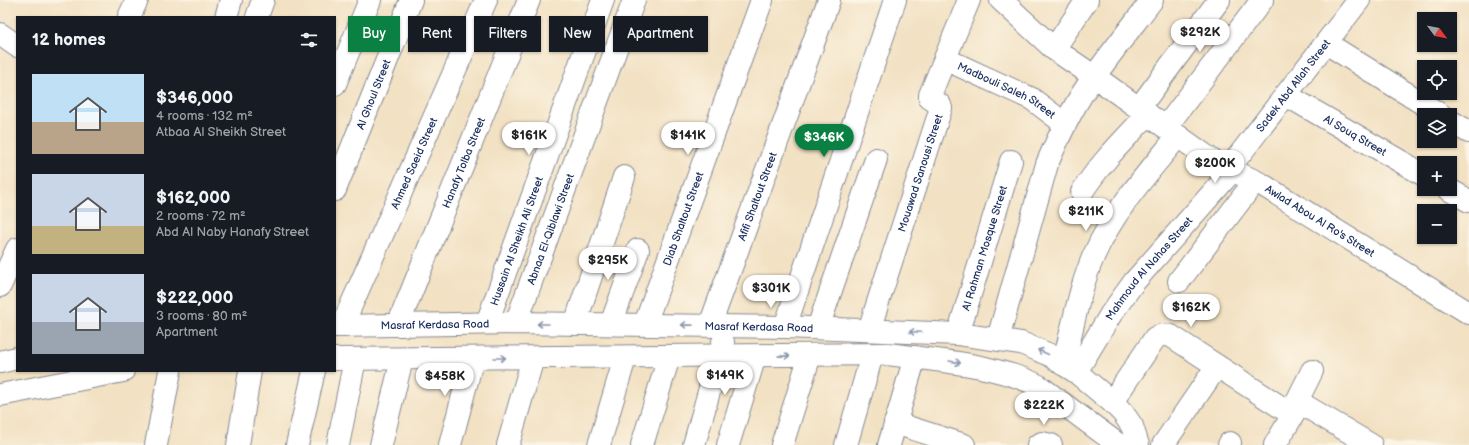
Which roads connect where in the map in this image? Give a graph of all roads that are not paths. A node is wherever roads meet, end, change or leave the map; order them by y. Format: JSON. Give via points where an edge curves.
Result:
{"nodes":[{"id":1,"x":137,"y":0,"type":"edge"},
{"id":2,"x":231,"y":0,"type":"edge"},
{"id":3,"x":263,"y":0,"type":"edge"},
{"id":4,"x":370,"y":0,"type":"edge"},
{"id":5,"x":411,"y":0,"type":"edge"},
{"id":6,"x":486,"y":0,"type":"edge"},
{"id":7,"x":529,"y":0,"type":"edge"},
{"id":8,"x":603,"y":0,"type":"edge"},
{"id":9,"x":634,"y":0,"type":"edge"},
{"id":10,"x":762,"y":0,"type":"edge"},
{"id":11,"x":829,"y":0,"type":"edge"},
{"id":12,"x":895,"y":0,"type":"edge"},
{"id":13,"x":969,"y":0,"type":"edge"},
{"id":14,"x":1001,"y":0,"type":"edge"},
{"id":15,"x":1087,"y":0,"type":"edge"},
{"id":16,"x":1152,"y":0,"type":"edge"},
{"id":17,"x":1220,"y":0,"type":"edge"},
{"id":18,"x":1262,"y":0,"type":"edge"},
{"id":19,"x":1359,"y":0,"type":"edge"},
{"id":20,"x":129,"y":16,"type":"edge"},
{"id":21,"x":226,"y":16,"type":"edge"},
{"id":22,"x":257,"y":16,"type":"edge"},
{"id":23,"x":0,"y":34,"type":"edge"},
{"id":24,"x":1326,"y":43,"type":"junction"},
{"id":25,"x":16,"y":45,"type":"edge"},
{"id":26,"x":1054,"y":49,"type":"junction"},
{"id":27,"x":945,"y":59,"type":"junction"},
{"id":28,"x":1094,"y":77,"type":"junction"},
{"id":29,"x":336,"y":82,"type":"edge"},
{"id":30,"x":1286,"y":96,"type":"junction"},
{"id":31,"x":1430,"y":108,"type":"edge"},
{"id":32,"x":1144,"y":111,"type":"junction"},
{"id":33,"x":1065,"y":124,"type":"junction"},
{"id":34,"x":1457,"y":125,"type":"edge"},
{"id":35,"x":1172,"y":132,"type":"junction"},
{"id":36,"x":1469,"y":132,"type":"edge"},
{"id":37,"x":876,"y":159,"type":"dead end"},
{"id":38,"x":1011,"y":162,"type":"dead end"},
{"id":39,"x":1417,"y":171,"type":"edge"},
{"id":40,"x":1229,"y":172,"type":"junction"},
{"id":41,"x":624,"y":177,"type":"dead end"},
{"id":42,"x":1255,"y":181,"type":"junction"},
{"id":43,"x":336,"y":188,"type":"edge"},
{"id":44,"x":1082,"y":192,"type":"dead end"},
{"id":45,"x":1457,"y":194,"type":"edge"},
{"id":46,"x":1469,"y":201,"type":"edge"},
{"id":47,"x":638,"y":250,"type":"dead end"},
{"id":48,"x":16,"y":251,"type":"edge"},
{"id":49,"x":1179,"y":281,"type":"dead end"},
{"id":50,"x":0,"y":286,"type":"edge"},
{"id":51,"x":1469,"y":313,"type":"edge"},
{"id":52,"x":487,"y":323,"type":"junction"},
{"id":53,"x":516,"y":323,"type":"junction"},
{"id":54,"x":575,"y":324,"type":"junction"},
{"id":55,"x":611,"y":324,"type":"junction"},
{"id":56,"x":645,"y":324,"type":"junction"},
{"id":57,"x":398,"y":325,"type":"junction"},
{"id":58,"x":719,"y":325,"type":"junction"},
{"id":59,"x":338,"y":326,"type":"edge"},
{"id":60,"x":785,"y":327,"type":"junction"},
{"id":61,"x":818,"y":328,"type":"junction"},
{"id":62,"x":869,"y":330,"type":"junction"},
{"id":63,"x":958,"y":334,"type":"junction"},
{"id":64,"x":998,"y":339,"type":"junction"},
{"id":65,"x":810,"y":355,"type":"junction"},
{"id":66,"x":872,"y":355,"type":"junction"},
{"id":67,"x":719,"y":356,"type":"junction"},
{"id":68,"x":755,"y":356,"type":"junction"},
{"id":69,"x":669,"y":357,"type":"junction"},
{"id":70,"x":16,"y":358,"type":"edge"},
{"id":71,"x":473,"y":358,"type":"junction"},
{"id":72,"x":532,"y":358,"type":"junction"},
{"id":73,"x":625,"y":358,"type":"junction"},
{"id":74,"x":915,"y":358,"type":"junction"},
{"id":75,"x":345,"y":359,"type":"edge"},
{"id":76,"x":402,"y":359,"type":"junction"},
{"id":77,"x":0,"y":362,"type":"edge"},
{"id":78,"x":1217,"y":366,"type":"junction"},
{"id":79,"x":1070,"y":368,"type":"junction"},
{"id":80,"x":118,"y":372,"type":"edge"},
{"id":81,"x":170,"y":372,"type":"edge"},
{"id":82,"x":250,"y":372,"type":"edge"},
{"id":83,"x":314,"y":372,"type":"edge"},
{"id":84,"x":1312,"y":372,"type":"dead end"},
{"id":85,"x":0,"y":395,"type":"edge"},
{"id":86,"x":1112,"y":402,"type":"junction"},
{"id":87,"x":1295,"y":408,"type":"junction"},
{"id":88,"x":895,"y":423,"type":"junction"},
{"id":89,"x":1107,"y":441,"type":"edge"},
{"id":90,"x":156,"y":445,"type":"edge"},
{"id":91,"x":238,"y":445,"type":"edge"},
{"id":92,"x":297,"y":445,"type":"edge"},
{"id":93,"x":338,"y":445,"type":"edge"},
{"id":94,"x":381,"y":445,"type":"edge"},
{"id":95,"x":450,"y":445,"type":"edge"},
{"id":96,"x":508,"y":445,"type":"edge"},
{"id":97,"x":599,"y":445,"type":"edge"},
{"id":98,"x":642,"y":445,"type":"edge"},
{"id":99,"x":694,"y":445,"type":"edge"},
{"id":100,"x":728,"y":445,"type":"edge"},
{"id":101,"x":782,"y":445,"type":"edge"},
{"id":102,"x":846,"y":445,"type":"edge"},
{"id":103,"x":888,"y":445,"type":"edge"},
{"id":104,"x":964,"y":445,"type":"edge"},
{"id":105,"x":1038,"y":445,"type":"edge"},
{"id":106,"x":1051,"y":445,"type":"edge"},
{"id":107,"x":1138,"y":445,"type":"edge"},
{"id":108,"x":1163,"y":445,"type":"edge"},
{"id":109,"x":1275,"y":445,"type":"edge"},
{"id":110,"x":1371,"y":445,"type":"edge"}],
"edges":[{"from":1,"to":20,"type":"street"},
{"from":2,"to":21,"type":"street"},
{"from":3,"to":22,"type":"street"},
{"from":4,"to":29,"type":"street"},
{"from":5,"to":43,"type":"street","name":"Al Ghoul Street"},
{"from":6,"to":59,"type":"street","name":"Ahmed Saeid Street"},
{"from":7,"to":57,"type":"street","name":"Hanafy Tolba Street"},
{"from":8,"to":52,"type":"street","name":"Hussain Al Sheikh Ali Street"},
{"from":9,"to":53,"type":"street","name":"Abnaa El-Qiblawi Street"},
{"from":10,"to":56,"type":"street","name":"Diab Shaltout Street"},
{"from":11,"to":58,"type":"street","name":"Afifi Shaltout Street"},
{"from":12,"to":60,"type":"street"},
{"from":13,"to":27,"type":"street","name":"Mouawad Sanousi Street"},
{"from":14,"to":26,"type":"street","name":"Awlad Abou Al Ro's Street"},
{"from":15,"to":26,"type":"street"},
{"from":16,"to":28,"type":"street"},
{"from":17,"to":32,"type":"street"},
{"from":18,"to":35,"type":"street"},
{"from":19,"to":24,"type":"street","name":"Sadek Abd Allah Street"},
{"from":23,"to":25,"type":"street"},
{"from":24,"to":30,"type":"street","name":"Sadek Abd Allah Street"},
{"from":24,"to":31,"type":"street"},
{"from":26,"to":28,"type":"street","name":"Awlad Abou Al Ro's Street"},
{"from":27,"to":33,"type":"street","name":"Madbouli Saleh Street","via":[[1032,99]]},
{"from":27,"to":62,"type":"street","name":"Mouawad Sanousi Street","via":[[930,96],[941,108]]},
{"from":28,"to":32,"type":"street","name":"Awlad Abou Al Ro's Street"},
{"from":28,"to":33,"type":"street"},
{"from":30,"to":39,"type":"street","name":"Al Souq Street"},
{"from":30,"to":40,"type":"street","name":"Sadek Abd Allah Street"},
{"from":32,"to":35,"type":"street","name":"Awlad Abou Al Ro's Street"},
{"from":32,"to":44,"type":"street"},
{"from":33,"to":64,"type":"street","via":[[1047,164]]},
{"from":34,"to":36,"type":"street"},
{"from":35,"to":40,"type":"street","name":"Awlad Abou Al Ro's Street"},
{"from":35,"to":79,"type":"street","via":[[1119,209],[1094,256],[1085,280]]},
{"from":37,"to":61,"type":"street"},
{"from":38,"to":63,"type":"street","name":"Al Rahman Mosque Street"},
{"from":40,"to":42,"type":"street","name":"Awlad Abou Al Ro's Street"},
{"from":40,"to":79,"type":"street","name":"Mahmoud Al Nahas Street","via":[[1134,282]]},
{"from":41,"to":54,"type":"street"},
{"from":42,"to":49,"type":"street"},
{"from":42,"to":51,"type":"street","name":"Awlad Abou Al Ro's Street"},
{"from":45,"to":46,"type":"street"},
{"from":47,"to":55,"type":"street"},
{"from":48,"to":50,"type":"street"},
{"from":52,"to":53,"type":"street","name":"Masraf Kerdasa Road"},
{"from":52,"to":57,"type":"street","name":"Masraf Kerdasa Road"},
{"from":54,"to":53,"type":"street","name":"Masraf Kerdasa Road","one_way":true},
{"from":54,"to":55,"type":"street","name":"Masraf Kerdasa Road"},
{"from":55,"to":56,"type":"street","name":"Masraf Kerdasa Road"},
{"from":58,"to":56,"type":"street","name":"Masraf Kerdasa Road","one_way":true},
{"from":57,"to":59,"type":"street","name":"Masraf Kerdasa Road"},
{"from":58,"to":60,"type":"street","name":"Masraf Kerdasa Road"},
{"from":58,"to":67,"type":"street","name":"Afifi Shaltout Street"},
{"from":60,"to":61,"type":"street","name":"Masraf Kerdasa Road"},
{"from":61,"to":62,"type":"street","name":"Masraf Kerdasa Road"},
{"from":63,"to":62,"type":"street","name":"Masraf Kerdasa Road","one_way":true},
{"from":63,"to":64,"type":"street","name":"Masraf Kerdasa Road"},
{"from":79,"to":64,"type":"street","name":"Masraf Kerdasa Road","one_way":true,"via":[[1050,355],[1021,343]]},
{"from":65,"to":66,"type":"street"},
{"from":68,"to":65,"type":"street","one_way":true},
{"from":65,"to":101,"type":"street"},
{"from":66,"to":74,"type":"street","via":[[887,354]]},
{"from":66,"to":102,"type":"street"},
{"from":67,"to":68,"type":"street"},
{"from":67,"to":69,"type":"street"},
{"from":67,"to":99,"type":"street","name":"Afifi Shaltout Street"},
{"from":68,"to":100,"type":"street"},
{"from":69,"to":73,"type":"street"},
{"from":69,"to":98,"type":"street"},
{"from":70,"to":77,"type":"street"},
{"from":71,"to":72,"type":"street","one_way":true},
{"from":71,"to":76,"type":"street"},
{"from":71,"to":95,"type":"street"},
{"from":72,"to":73,"type":"street"},
{"from":72,"to":96,"type":"street"},
{"from":73,"to":97,"type":"street"},
{"from":74,"to":88,"type":"street"},
{"from":74,"to":89,"type":"street","one_way":true,"via":[[952,361],[1024,378],[1039,386]]},
{"from":75,"to":76,"type":"street"},
{"from":75,"to":93,"type":"street"},
{"from":76,"to":94,"type":"street"},
{"from":78,"to":86,"type":"street","via":[[1171,336],[1158,336]]},
{"from":78,"to":87,"type":"street"},
{"from":78,"to":108,"type":"street"},
{"from":79,"to":86,"type":"street","name":"Masraf Kerdasa Road"},
{"from":80,"to":85,"type":"street"},
{"from":81,"to":90,"type":"street"},
{"from":82,"to":91,"type":"street"},
{"from":83,"to":92,"type":"street"},
{"from":84,"to":87,"type":"street"},
{"from":86,"to":107,"type":"street","name":"Masraf Kerdasa Road","via":[[1132,426]]},
{"from":87,"to":109,"type":"street"},
{"from":87,"to":110,"type":"street"},
{"from":88,"to":103,"type":"street"},
{"from":88,"to":104,"type":"street"},
{"from":105,"to":106,"type":"street"}]}
